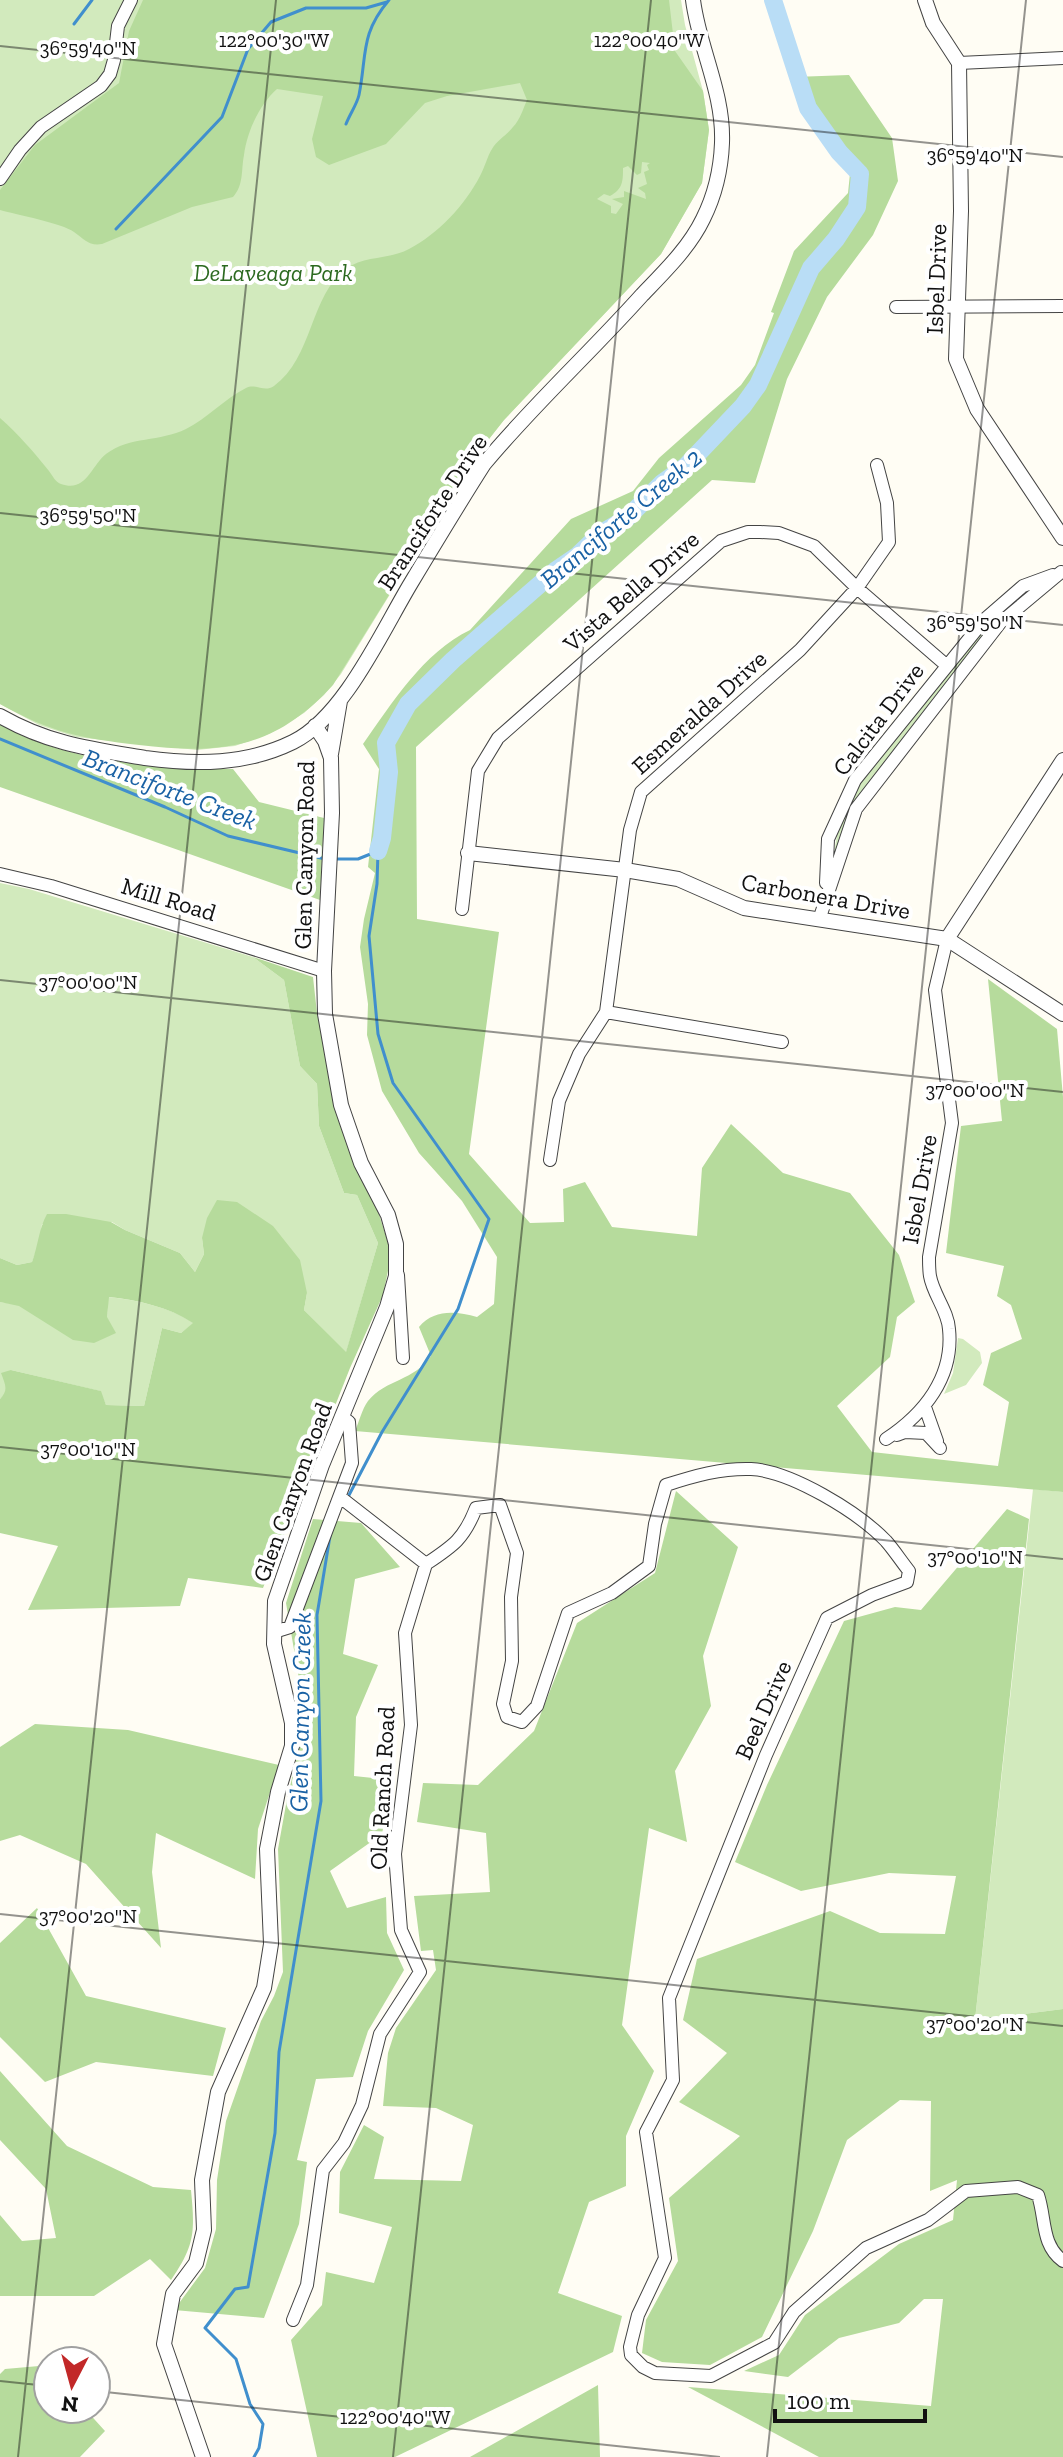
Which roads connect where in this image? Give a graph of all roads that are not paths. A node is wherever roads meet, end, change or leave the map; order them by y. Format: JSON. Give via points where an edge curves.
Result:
{"nodes":[{"id":1,"x":131,"y":0,"type":"edge"},
{"id":2,"x":693,"y":0,"type":"edge"},
{"id":3,"x":925,"y":0,"type":"edge"},
{"id":4,"x":1063,"y":58,"type":"edge"},
{"id":5,"x":959,"y":63,"type":"junction"},
{"id":6,"x":0,"y":179,"type":"edge"},
{"id":7,"x":1063,"y":306,"type":"edge"},
{"id":8,"x":896,"y":307,"type":"dead end"},
{"id":9,"x":957,"y":307,"type":"junction"},
{"id":10,"x":877,"y":465,"type":"dead end"},
{"id":11,"x":1063,"y":538,"type":"edge"},
{"id":12,"x":1062,"y":571,"type":"edge"},
{"id":13,"x":857,"y":588,"type":"junction"},
{"id":14,"x":946,"y":665,"type":"junction"},
{"id":15,"x":340,"y":701,"type":"junction"},
{"id":16,"x":0,"y":716,"type":"edge"},
{"id":17,"x":315,"y":726,"type":"junction"},
{"id":18,"x":296,"y":741,"type":"junction"},
{"id":19,"x":331,"y":758,"type":"junction"},
{"id":20,"x":1063,"y":760,"type":"edge"},
{"id":21,"x":468,"y":853,"type":"junction"},
{"id":22,"x":625,"y":870,"type":"junction"},
{"id":23,"x":0,"y":874,"type":"edge"},
{"id":24,"x":825,"y":899,"type":"junction"},
{"id":25,"x":462,"y":909,"type":"dead end"},
{"id":26,"x":819,"y":920,"type":"junction"},
{"id":27,"x":947,"y":939,"type":"junction"},
{"id":28,"x":324,"y":971,"type":"junction"},
{"id":29,"x":606,"y":1012,"type":"junction"},
{"id":30,"x":1063,"y":1014,"type":"edge"},
{"id":31,"x":782,"y":1042,"type":"dead end"},
{"id":32,"x":550,"y":1160,"type":"dead end"},
{"id":33,"x":396,"y":1244,"type":"junction"},
{"id":34,"x":403,"y":1358,"type":"dead end"},
{"id":35,"x":925,"y":1407,"type":"junction"},
{"id":36,"x":342,"y":1417,"type":"junction"},
{"id":37,"x":342,"y":1503,"type":"junction"},
{"id":38,"x":426,"y":1564,"type":"junction"},
{"id":39,"x":274,"y":1632,"type":"junction"},
{"id":40,"x":1063,"y":2261,"type":"edge"},
{"id":41,"x":293,"y":2320,"type":"dead end"},
{"id":42,"x":203,"y":2457,"type":"edge"}],
"edges":[{"from":1,"to":6,"type":"street","via":[[118,26],[110,74],[101,86],[41,127]]},
{"from":2,"to":15,"type":"street","name":"Branciforte Drive","via":[[720,111],[722,141],[720,171],[703,221],[657,279],[484,464]]},
{"from":3,"to":5,"type":"street"},
{"from":4,"to":5,"type":"street"},
{"from":5,"to":9,"type":"street","name":"Isbel Drive"},
{"from":7,"to":9,"type":"street"},
{"from":8,"to":9,"type":"street"},
{"from":9,"to":11,"type":"street","name":"Isbel Drive","via":[[956,359],[977,409]]},
{"from":10,"to":13,"type":"street","name":"Esmeralda Drive","via":[[887,503],[889,542]]},
{"from":12,"to":14,"type":"street","name":"Calcita Drive","via":[[1023,586],[985,619]]},
{"from":12,"to":24,"type":"street","name":"Calcita Drive","via":[[1000,623],[856,809]]},
{"from":13,"to":14,"type":"street","name":"Vista Bella Drive"},
{"from":13,"to":21,"type":"street","name":"Vista Bella Drive","via":[[814,546],[779,533],[748,532],[721,541],[498,738],[478,771]]},
{"from":13,"to":22,"type":"street","name":"Esmeralda Drive","via":[[800,650],[641,792]]},
{"from":14,"to":24,"type":"street","name":"Calcita Drive","via":[[855,780],[828,839]]},
{"from":15,"to":17,"type":"street","name":"Branciforte Drive"},
{"from":15,"to":19,"type":"street"},
{"from":16,"to":18,"type":"street","name":"Branciforte Drive","via":[[70,746],[169,761],[218,763]]},
{"from":17,"to":18,"type":"street","name":"Branciforte Drive"},
{"from":17,"to":19,"type":"street","name":"Glen Canyon Road"},
{"from":18,"to":19,"type":"street","via":[[321,747]]},
{"from":19,"to":28,"type":"street","name":"Glen Canyon Road"},
{"from":20,"to":27,"type":"street","name":"Isbel Drive"},
{"from":21,"to":22,"type":"street","name":"Carbonera Drive"},
{"from":21,"to":25,"type":"street","name":"Vista Bella Drive"},
{"from":22,"to":26,"type":"street","name":"Carbonera Drive","via":[[678,879],[744,908]]},
{"from":22,"to":29,"type":"street","name":"Esmeralda Drive"},
{"from":23,"to":28,"type":"street","name":"Mill Road"},
{"from":24,"to":26,"type":"street","name":"Calcita Drive"},
{"from":26,"to":27,"type":"street","name":"Carbonera Drive"},
{"from":27,"to":30,"type":"street","name":"Carbonera Drive"},
{"from":27,"to":35,"type":"street","name":"Isbel Drive","via":[[935,990],[952,1123],[929,1257],[930,1277],[949,1328],[947,1362]]},
{"from":28,"to":33,"type":"street","name":"Glen Canyon Road","via":[[325,1014],[341,1105]]},
{"from":29,"to":31,"type":"street"},
{"from":29,"to":32,"type":"street","name":"Esmeralda Drive","via":[[579,1054],[559,1101]]},
{"from":33,"to":34,"type":"street"},
{"from":33,"to":36,"type":"street","name":"Glen Canyon Road","via":[[396,1276],[387,1307]]},
{"from":35,"to":35,"type":"street","via":[[906,1426],[886,1439],[905,1432],[926,1433],[940,1448]]},
{"from":36,"to":37,"type":"street","via":[[349,1422],[352,1463]]},
{"from":36,"to":39,"type":"street","name":"Glen Canyon Road","via":[[275,1601]]},
{"from":37,"to":38,"type":"street"},
{"from":37,"to":39,"type":"street","via":[[322,1539],[290,1627]]},
{"from":38,"to":40,"type":"street","name":"Beel Drive","via":[[458,1543],[476,1508],[500,1505],[517,1553],[512,1661],[503,1704],[507,1717],[522,1722],[537,1706],[568,1613],[612,1593],[649,1566],[666,1485],[708,1472],[753,1469],[801,1483],[886,1541],[909,1571],[907,1582],[827,1618],[669,1998],[673,2080],[646,2132],[665,2258],[638,2315],[631,2355],[655,2373],[711,2376],[774,2343],[794,2312],[866,2248],[928,2220],[966,2191],[1018,2187],[1038,2195],[1045,2239]]},
{"from":38,"to":41,"type":"street","name":"Old Ranch Road","via":[[405,1633],[411,1725],[395,1854],[401,1930],[420,1972],[380,2034],[362,2105],[344,2143],[323,2170],[307,2285]]},
{"from":39,"to":42,"type":"street","name":"Glen Canyon Road","via":[[292,1746],[267,1849],[271,1944],[264,1988],[218,2092],[202,2180],[204,2230],[196,2263],[173,2294],[164,2344]]}]}
